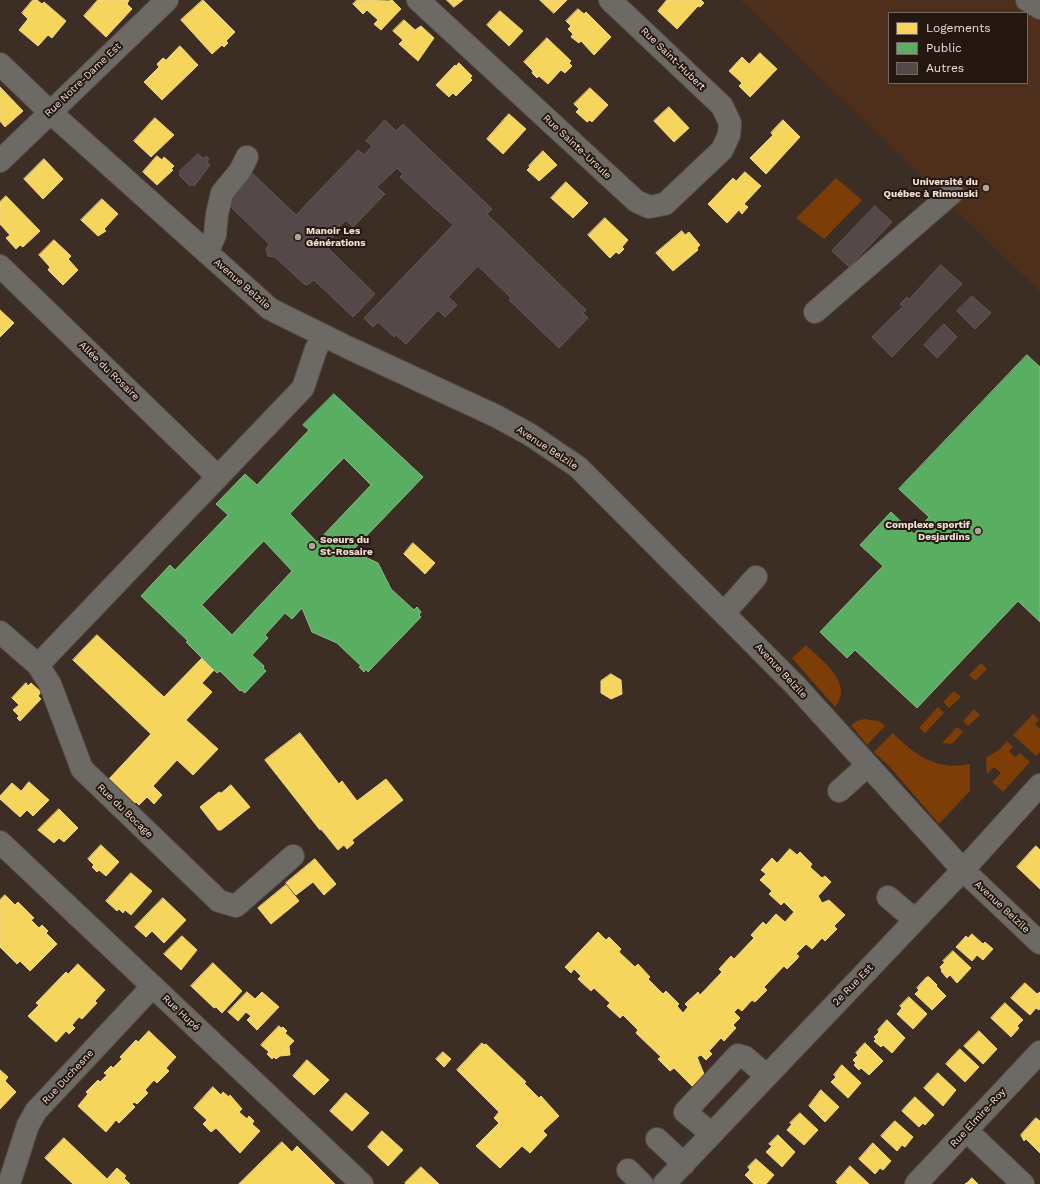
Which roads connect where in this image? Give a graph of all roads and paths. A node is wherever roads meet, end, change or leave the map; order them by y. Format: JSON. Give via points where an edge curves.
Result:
{"nodes":[{"id":1,"x":167,"y":0,"type":"edge"},
{"id":2,"x":418,"y":0,"type":"edge"},
{"id":3,"x":610,"y":0,"type":"edge"},
{"id":4,"x":1027,"y":0,"type":"edge"},
{"id":5,"x":1040,"y":8,"type":"edge"},
{"id":6,"x":0,"y":64,"type":"edge"},
{"id":7,"x":50,"y":112,"type":"junction"},
{"id":8,"x":730,"y":123,"type":"joint"},
{"id":9,"x":0,"y":161,"type":"edge"},
{"id":10,"x":952,"y":193,"type":"dead end"},
{"id":11,"x":0,"y":266,"type":"edge"},
{"id":12,"x":815,"y":312,"type":"dead end"},
{"id":13,"x":323,"y":336,"type":"junction"},
{"id":14,"x":218,"y":477,"type":"junction"},
{"id":15,"x":756,"y":577,"type":"dead end"},
{"id":16,"x":725,"y":612,"type":"junction"},
{"id":17,"x":0,"y":632,"type":"edge"},
{"id":18,"x":38,"y":665,"type":"junction"},
{"id":19,"x":868,"y":765,"type":"junction"},
{"id":20,"x":1040,"y":785,"type":"edge"},
{"id":21,"x":839,"y":791,"type":"dead end"},
{"id":22,"x":0,"y":842,"type":"edge"},
{"id":23,"x":292,"y":856,"type":"dead end"},
{"id":24,"x":963,"y":870,"type":"junction"},
{"id":25,"x":888,"y":898,"type":"dead end"},
{"id":26,"x":915,"y":920,"type":"junction"},
{"id":27,"x":1040,"y":942,"type":"edge"},
{"id":28,"x":153,"y":986,"type":"junction"},
{"id":29,"x":1040,"y":1052,"type":"edge"},
{"id":30,"x":767,"y":1076,"type":"junction"},
{"id":31,"x":967,"y":1131,"type":"junction"},
{"id":32,"x":712,"y":1134,"type":"junction"},
{"id":33,"x":658,"y":1139,"type":"dead end"},
{"id":34,"x":684,"y":1164,"type":"junction"},
{"id":35,"x":9,"y":1184,"type":"edge"},
{"id":36,"x":362,"y":1184,"type":"edge"},
{"id":37,"x":664,"y":1184,"type":"edge"},
{"id":38,"x":916,"y":1184,"type":"edge"},
{"id":39,"x":1023,"y":1184,"type":"edge"}],
"edges":[{"from":1,"to":7,"type":"street","name":"Rue Notre-Dame Est"},
{"from":2,"to":8,"type":"street","name":"Rue Sainte-Ursule","via":[[636,201],[649,207],[665,204],[722,150],[729,135]]},
{"from":3,"to":8,"type":"street","name":"Rue Saint-Hubert","via":[[722,106]]},
{"from":4,"to":5,"type":"street"},
{"from":6,"to":7,"type":"street","name":"Avenue Belzile"},
{"from":7,"to":9,"type":"street","name":"Rue Notre-Dame Est"},
{"from":7,"to":13,"type":"street","name":"Avenue Belzile","via":[[270,309]]},
{"from":10,"to":12,"type":"street"},
{"from":11,"to":14,"type":"street","name":"Allée du Rosaire"},
{"from":13,"to":14,"type":"street","via":[[303,388]]},
{"from":13,"to":16,"type":"street","name":"Avenue Belzile","via":[[496,416],[578,466],[612,490]]},
{"from":14,"to":18,"type":"street"},
{"from":15,"to":16,"type":"street"},
{"from":16,"to":19,"type":"street","name":"Avenue Belzile"},
{"from":17,"to":18,"type":"street","name":"Rue du Bocage"},
{"from":18,"to":23,"type":"street","name":"Rue du Bocage","via":[[50,684],[82,769],[219,901],[236,906]]},
{"from":19,"to":21,"type":"street"},
{"from":19,"to":24,"type":"street","name":"Avenue Belzile"},
{"from":20,"to":24,"type":"street","name":"2e Rue Est"},
{"from":22,"to":28,"type":"street","name":"Rue Hupé"},
{"from":24,"to":26,"type":"street","name":"2e Rue Est"},
{"from":24,"to":27,"type":"street","name":"Avenue Belzile"},
{"from":25,"to":26,"type":"street"},
{"from":26,"to":30,"type":"street","name":"2e Rue Est"},
{"from":28,"to":35,"type":"street","name":"Rue Duchesne","via":[[36,1111],[28,1125]]},
{"from":28,"to":36,"type":"street","name":"Rue Hupé"},
{"from":29,"to":31,"type":"street","name":"Rue Elmire-Roy"},
{"from":30,"to":32,"type":"street","name":"2e Rue Est"},
{"from":30,"to":32,"type":"street","via":[[745,1057],[738,1055],[685,1112]]},
{"from":31,"to":38,"type":"street","name":"Rue Elmire-Roy"},
{"from":31,"to":39,"type":"street"},
{"from":32,"to":34,"type":"street","name":"2e Rue Est"},
{"from":33,"to":34,"type":"street"},
{"from":34,"to":37,"type":"street","name":"2e Rue Est"}]}
